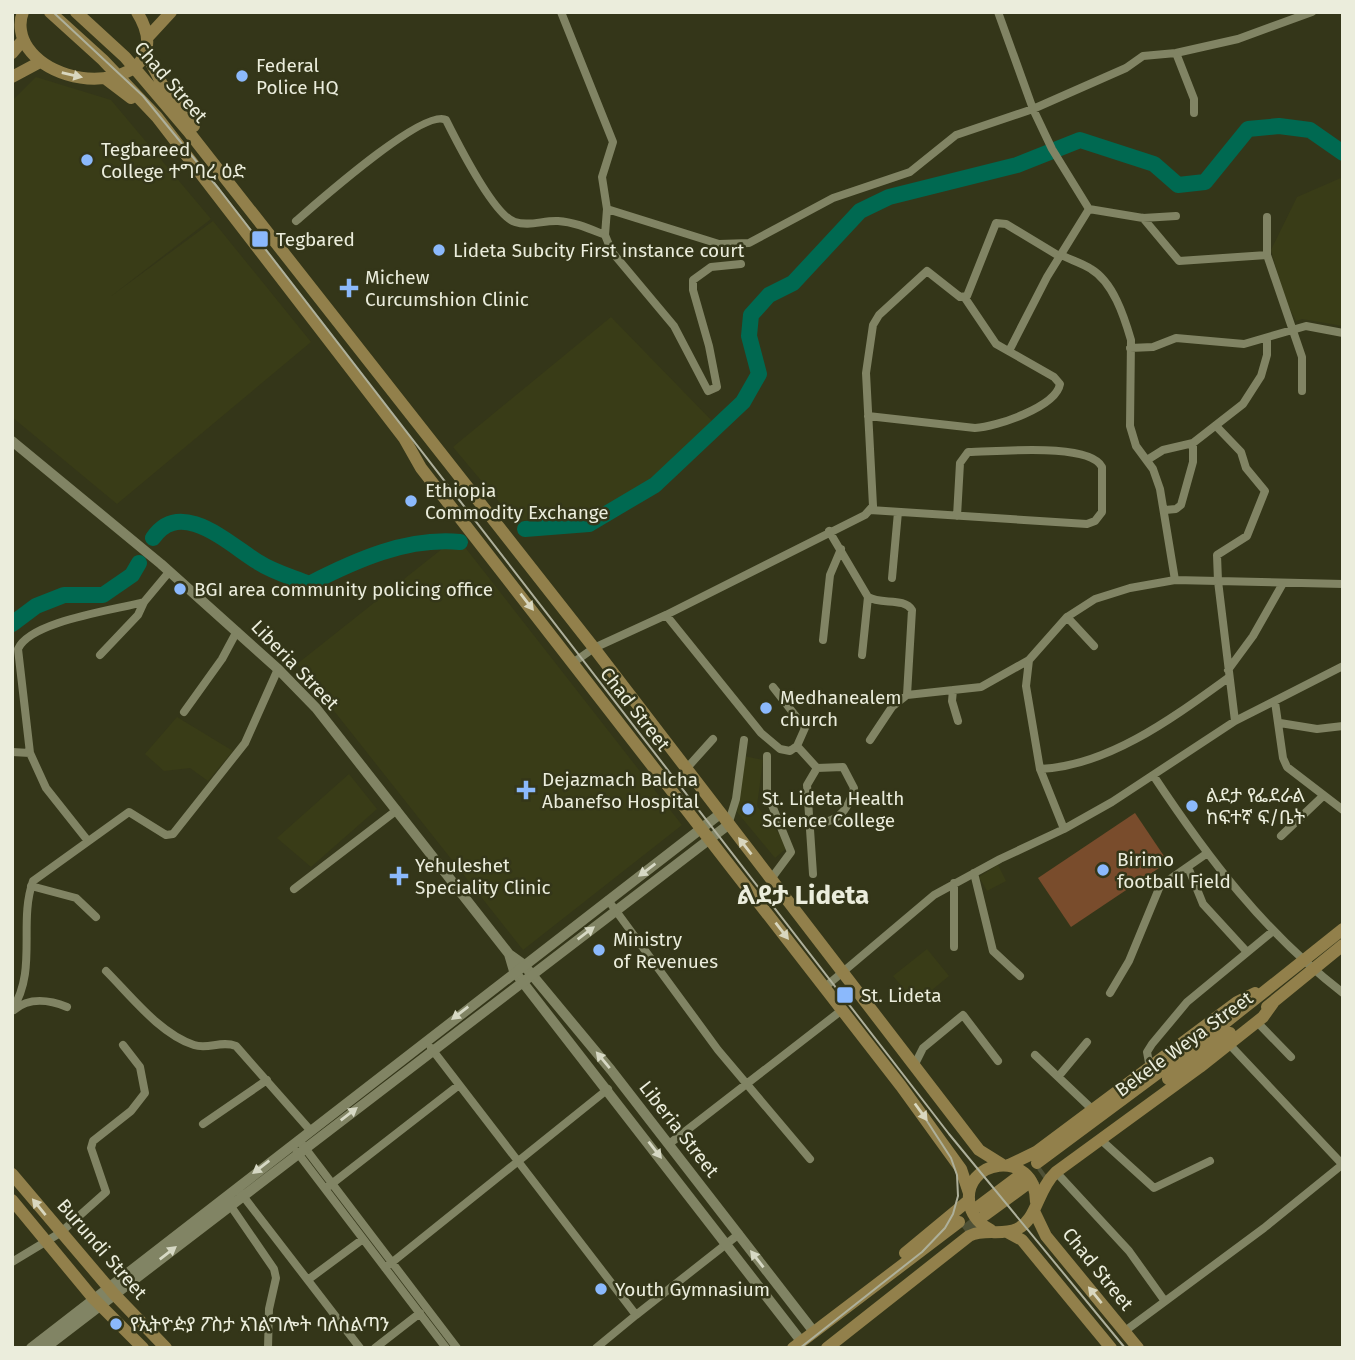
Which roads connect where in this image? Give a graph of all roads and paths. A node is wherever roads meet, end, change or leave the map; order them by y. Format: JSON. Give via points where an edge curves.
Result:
{"nodes":[{"id":1,"x":50,"y":12,"type":"edge"},
{"id":2,"x":76,"y":12,"type":"edge"},
{"id":3,"x":137,"y":12,"type":"edge"},
{"id":4,"x":170,"y":12,"type":"edge"},
{"id":5,"x":561,"y":12,"type":"edge"},
{"id":6,"x":998,"y":12,"type":"edge"},
{"id":7,"x":1312,"y":12,"type":"edge"},
{"id":8,"x":19,"y":15,"type":"edge"},
{"id":9,"x":19,"y":36,"type":"edge"},
{"id":10,"x":145,"y":49,"type":"junction"},
{"id":11,"x":12,"y":53,"type":"edge"},
{"id":12,"x":1176,"y":53,"type":"junction"},
{"id":13,"x":40,"y":62,"type":"junction"},
{"id":14,"x":12,"y":77,"type":"edge"},
{"id":15,"x":111,"y":79,"type":"junction"},
{"id":16,"x":1033,"y":109,"type":"junction"},
{"id":17,"x":1194,"y":113,"type":"dead end"},
{"id":18,"x":607,"y":209,"type":"junction"},
{"id":19,"x":1089,"y":209,"type":"junction"},
{"id":20,"x":1175,"y":216,"type":"dead end"},
{"id":21,"x":1268,"y":217,"type":"dead end"},
{"id":22,"x":1143,"y":218,"type":"junction"},
{"id":23,"x":296,"y":221,"type":"dead end"},
{"id":24,"x":605,"y":235,"type":"junction"},
{"id":25,"x":1267,"y":255,"type":"junction"},
{"id":26,"x":1060,"y":256,"type":"junction"},
{"id":27,"x":741,"y":264,"type":"dead end"},
{"id":28,"x":965,"y":298,"type":"junction"},
{"id":29,"x":1293,"y":330,"type":"junction"},
{"id":30,"x":1343,"y":332,"type":"edge"},
{"id":31,"x":1267,"y":338,"type":"junction"},
{"id":32,"x":1130,"y":348,"type":"junction"},
{"id":33,"x":1009,"y":351,"type":"junction"},
{"id":34,"x":1302,"y":391,"type":"dead end"},
{"id":35,"x":868,"y":416,"type":"junction"},
{"id":36,"x":1217,"y":427,"type":"junction"},
{"id":37,"x":12,"y":441,"type":"edge"},
{"id":38,"x":1193,"y":443,"type":"junction"},
{"id":39,"x":412,"y":454,"type":"junction"},
{"id":40,"x":1147,"y":460,"type":"junction"},
{"id":41,"x":453,"y":469,"type":"junction"},
{"id":42,"x":870,"y":510,"type":"junction"},
{"id":43,"x":1164,"y":510,"type":"junction"},
{"id":44,"x":898,"y":512,"type":"junction"},
{"id":45,"x":957,"y":516,"type":"junction"},
{"id":46,"x":829,"y":531,"type":"junction"},
{"id":47,"x":841,"y":549,"type":"junction"},
{"id":48,"x":169,"y":572,"type":"junction"},
{"id":49,"x":892,"y":578,"type":"dead end"},
{"id":50,"x":1175,"y":580,"type":"junction"},
{"id":51,"x":1218,"y":581,"type":"junction"},
{"id":52,"x":1282,"y":584,"type":"junction"},
{"id":53,"x":1343,"y":584,"type":"edge"},
{"id":54,"x":868,"y":597,"type":"junction"},
{"id":55,"x":144,"y":602,"type":"junction"},
{"id":56,"x":666,"y":615,"type":"junction"},
{"id":57,"x":1067,"y":617,"type":"junction"},
{"id":58,"x":237,"y":631,"type":"junction"},
{"id":59,"x":823,"y":640,"type":"dead end"},
{"id":60,"x":1094,"y":646,"type":"dead end"},
{"id":61,"x":594,"y":648,"type":"junction"},
{"id":62,"x":100,"y":655,"type":"dead end"},
{"id":63,"x":862,"y":655,"type":"dead end"},
{"id":64,"x":1029,"y":660,"type":"junction"},
{"id":65,"x":575,"y":662,"type":"junction"},
{"id":66,"x":1343,"y":666,"type":"edge"},
{"id":67,"x":278,"y":670,"type":"junction"},
{"id":68,"x":1228,"y":674,"type":"junction"},
{"id":69,"x":773,"y":687,"type":"dead end"},
{"id":70,"x":953,"y":690,"type":"junction"},
{"id":71,"x":906,"y":695,"type":"junction"},
{"id":72,"x":12,"y":702,"type":"edge"},
{"id":73,"x":23,"y":702,"type":"junction"},
{"id":74,"x":1275,"y":702,"type":"junction"},
{"id":75,"x":184,"y":712,"type":"dead end"},
{"id":76,"x":958,"y":721,"type":"dead end"},
{"id":77,"x":1235,"y":721,"type":"junction"},
{"id":78,"x":1280,"y":723,"type":"junction"},
{"id":79,"x":1343,"y":726,"type":"edge"},
{"id":80,"x":713,"y":739,"type":"dead end"},
{"id":81,"x":744,"y":740,"type":"dead end"},
{"id":82,"x":870,"y":740,"type":"dead end"},
{"id":83,"x":797,"y":746,"type":"junction"},
{"id":84,"x":12,"y":752,"type":"edge"},
{"id":85,"x":30,"y":752,"type":"junction"},
{"id":86,"x":767,"y":756,"type":"dead end"},
{"id":87,"x":817,"y":768,"type":"junction"},
{"id":88,"x":686,"y":769,"type":"junction"},
{"id":89,"x":1040,"y":769,"type":"junction"},
{"id":90,"x":1153,"y":775,"type":"junction"},
{"id":91,"x":1322,"y":797,"type":"junction"},
{"id":92,"x":397,"y":810,"type":"junction"},
{"id":93,"x":1343,"y":810,"type":"edge"},
{"id":94,"x":727,"y":818,"type":"junction"},
{"id":95,"x":810,"y":825,"type":"junction"},
{"id":96,"x":1064,"y":829,"type":"junction"},
{"id":97,"x":705,"y":834,"type":"junction"},
{"id":98,"x":1281,"y":836,"type":"dead end"},
{"id":99,"x":88,"y":841,"type":"junction"},
{"id":100,"x":1206,"y":854,"type":"junction"},
{"id":101,"x":1188,"y":867,"type":"junction"},
{"id":102,"x":974,"y":873,"type":"junction"},
{"id":103,"x":813,"y":874,"type":"dead end"},
{"id":104,"x":771,"y":879,"type":"junction"},
{"id":105,"x":954,"y":883,"type":"junction"},
{"id":106,"x":31,"y":886,"type":"junction"},
{"id":107,"x":294,"y":889,"type":"dead end"},
{"id":108,"x":608,"y":900,"type":"junction"},
{"id":109,"x":615,"y":911,"type":"junction"},
{"id":110,"x":96,"y":918,"type":"dead end"},
{"id":111,"x":1343,"y":929,"type":"edge"},
{"id":112,"x":1273,"y":931,"type":"junction"},
{"id":113,"x":1343,"y":945,"type":"edge"},
{"id":114,"x":954,"y":947,"type":"dead end"},
{"id":115,"x":1247,"y":951,"type":"junction"},
{"id":116,"x":1309,"y":966,"type":"junction"},
{"id":117,"x":519,"y":967,"type":"junction"},
{"id":118,"x":107,"y":971,"type":"dead end"},
{"id":119,"x":844,"y":971,"type":"junction"},
{"id":120,"x":532,"y":974,"type":"junction"},
{"id":121,"x":1020,"y":976,"type":"dead end"},
{"id":122,"x":522,"y":981,"type":"junction"},
{"id":123,"x":825,"y":988,"type":"junction"},
{"id":124,"x":1262,"y":992,"type":"junction"},
{"id":125,"x":1110,"y":993,"type":"dead end"},
{"id":126,"x":1343,"y":993,"type":"edge"},
{"id":127,"x":1273,"y":1003,"type":"junction"},
{"id":128,"x":67,"y":1007,"type":"dead end"},
{"id":129,"x":842,"y":1010,"type":"junction"},
{"id":130,"x":12,"y":1011,"type":"edge"},
{"id":131,"x":1257,"y":1022,"type":"junction"},
{"id":132,"x":425,"y":1040,"type":"junction"},
{"id":133,"x":1087,"y":1042,"type":"dead end"},
{"id":134,"x":1229,"y":1044,"type":"junction"},
{"id":135,"x":123,"y":1045,"type":"dead end"},
{"id":136,"x":432,"y":1050,"type":"junction"},
{"id":137,"x":1035,"y":1055,"type":"dead end"},
{"id":138,"x":1291,"y":1057,"type":"dead end"},
{"id":139,"x":998,"y":1061,"type":"dead end"},
{"id":140,"x":915,"y":1063,"type":"junction"},
{"id":141,"x":1150,"y":1068,"type":"junction"},
{"id":142,"x":1058,"y":1077,"type":"junction"},
{"id":143,"x":267,"y":1080,"type":"junction"},
{"id":144,"x":459,"y":1085,"type":"junction"},
{"id":145,"x":746,"y":1085,"type":"junction"},
{"id":146,"x":608,"y":1089,"type":"junction"},
{"id":147,"x":1093,"y":1110,"type":"junction"},
{"id":148,"x":650,"y":1120,"type":"junction"},
{"id":149,"x":202,"y":1124,"type":"dead end"},
{"id":150,"x":310,"y":1129,"type":"junction"},
{"id":151,"x":639,"y":1129,"type":"junction"},
{"id":152,"x":1100,"y":1139,"type":"junction"},
{"id":153,"x":669,"y":1144,"type":"junction"},
{"id":154,"x":298,"y":1146,"type":"junction"},
{"id":155,"x":810,"y":1159,"type":"dead end"},
{"id":156,"x":518,"y":1161,"type":"junction"},
{"id":157,"x":1210,"y":1161,"type":"dead end"},
{"id":158,"x":1342,"y":1164,"type":"edge"},
{"id":159,"x":1006,"y":1165,"type":"junction"},
{"id":160,"x":1046,"y":1169,"type":"junction"},
{"id":161,"x":12,"y":1174,"type":"edge"},
{"id":162,"x":1023,"y":1181,"type":"tunnel mouth"},
{"id":163,"x":328,"y":1186,"type":"junction"},
{"id":164,"x":239,"y":1191,"type":"junction"},
{"id":165,"x":12,"y":1200,"type":"edge"},
{"id":166,"x":227,"y":1201,"type":"junction"},
{"id":167,"x":976,"y":1204,"type":"junction"},
{"id":168,"x":1035,"y":1207,"type":"junction"},
{"id":169,"x":1001,"y":1231,"type":"junction"},
{"id":170,"x":60,"y":1233,"type":"junction"},
{"id":171,"x":738,"y":1234,"type":"junction"},
{"id":172,"x":363,"y":1239,"type":"junction"},
{"id":173,"x":45,"y":1243,"type":"junction"},
{"id":174,"x":727,"y":1244,"type":"junction"},
{"id":175,"x":12,"y":1262,"type":"edge"},
{"id":176,"x":388,"y":1265,"type":"junction"},
{"id":177,"x":309,"y":1279,"type":"junction"},
{"id":178,"x":111,"y":1290,"type":"junction"},
{"id":179,"x":1164,"y":1300,"type":"junction"},
{"id":180,"x":96,"y":1302,"type":"junction"},
{"id":181,"x":420,"y":1313,"type":"junction"},
{"id":182,"x":636,"y":1315,"type":"junction"},
{"id":183,"x":819,"y":1329,"type":"junction"},
{"id":184,"x":1125,"y":1331,"type":"junction"},
{"id":185,"x":797,"y":1345,"type":"edge"},
{"id":186,"x":31,"y":1348,"type":"edge"},
{"id":187,"x":45,"y":1348,"type":"edge"},
{"id":188,"x":143,"y":1348,"type":"edge"},
{"id":189,"x":166,"y":1348,"type":"edge"},
{"id":190,"x":268,"y":1348,"type":"edge"},
{"id":191,"x":360,"y":1348,"type":"edge"},
{"id":192,"x":375,"y":1348,"type":"edge"},
{"id":193,"x":446,"y":1348,"type":"edge"},
{"id":194,"x":457,"y":1348,"type":"edge"},
{"id":195,"x":596,"y":1348,"type":"edge"},
{"id":196,"x":817,"y":1348,"type":"edge"},
{"id":197,"x":827,"y":1348,"type":"edge"},
{"id":198,"x":1111,"y":1348,"type":"edge"},
{"id":199,"x":1138,"y":1348,"type":"edge"}],
"edges":[{"from":1,"to":39,"type":"main road","name":"Chad Street","via":[[157,117]]},
{"from":2,"to":41,"type":"main road","name":"Chad Street","via":[[125,57],[188,131]]},
{"from":3,"to":10,"type":"main road","name":"Chad Street"},
{"from":4,"to":10,"type":"main road"},
{"from":5,"to":18,"type":"street","via":[[613,142],[602,177]]},
{"from":6,"to":16,"type":"street"},
{"from":7,"to":12,"type":"street","via":[[1238,38]]},
{"from":8,"to":9,"type":"main road"},
{"from":9,"to":11,"type":"main road"},
{"from":9,"to":13,"type":"main road"},
{"from":10,"to":15,"type":"main road"},
{"from":10,"to":41,"type":"main road","name":"Chad Street","via":[[163,86],[431,428]]},
{"from":12,"to":16,"type":"street","via":[[1143,56]]},
{"from":12,"to":17,"type":"street","via":[[1194,99]]},
{"from":13,"to":14,"type":"main road"},
{"from":13,"to":15,"type":"main road","one_way":true,"via":[[75,77]]},
{"from":15,"to":39,"type":"main road","name":"Chad Street","via":[[138,104]]},
{"from":16,"to":18,"type":"street","via":[[956,135],[909,173],[833,198],[749,243],[719,244]]},
{"from":16,"to":19,"type":"street"},
{"from":18,"to":24,"type":"street"},
{"from":19,"to":22,"type":"street"},
{"from":19,"to":26,"type":"street"},
{"from":20,"to":22,"type":"street"},
{"from":21,"to":25,"type":"street"},
{"from":22,"to":25,"type":"street","via":[[1179,261]]},
{"from":23,"to":24,"type":"street","via":[[366,163],[438,117],[446,120],[473,170],[513,222],[561,221]]},
{"from":24,"to":27,"type":"street","via":[[612,252],[674,326],[708,391],[716,387],[693,280],[711,267]]},
{"from":25,"to":29,"type":"street"},
{"from":26,"to":28,"type":"street","via":[[1006,223],[996,223]]},
{"from":26,"to":32,"type":"street","via":[[1090,268],[1106,282],[1128,329]]},
{"from":26,"to":33,"type":"street"},
{"from":28,"to":33,"type":"street","via":[[988,336]]},
{"from":28,"to":35,"type":"street","via":[[927,271],[875,320],[866,373]]},
{"from":29,"to":30,"type":"street","via":[[1306,326]]},
{"from":29,"to":31,"type":"street"},
{"from":29,"to":34,"type":"street","via":[[1302,357]]},
{"from":31,"to":32,"type":"street","via":[[1238,344],[1176,338],[1153,347]]},
{"from":31,"to":36,"type":"street","via":[[1267,355],[1254,392]]},
{"from":32,"to":40,"type":"street","via":[[1130,426],[1136,446]]},
{"from":33,"to":35,"type":"street","via":[[1054,377],[1060,387],[1037,407],[1006,422],[975,428]]},
{"from":35,"to":42,"type":"street"},
{"from":36,"to":38,"type":"street"},
{"from":36,"to":51,"type":"street","via":[[1241,452],[1246,468],[1265,491],[1247,536],[1218,554]]},
{"from":37,"to":48,"type":"street","name":"Liberia Street"},
{"from":38,"to":40,"type":"street","via":[[1163,450]]},
{"from":38,"to":43,"type":"street","via":[[1193,462],[1181,505]]},
{"from":39,"to":65,"type":"main road","name":"Chad Street","one_way":true},
{"from":40,"to":43,"type":"street"},
{"from":41,"to":61,"type":"main road","name":"Chad Street"},
{"from":42,"to":44,"type":"street"},
{"from":42,"to":46,"type":"street"},
{"from":43,"to":50,"type":"street"},
{"from":44,"to":45,"type":"street"},
{"from":44,"to":49,"type":"street"},
{"from":45,"to":45,"type":"street","via":[[1095,522],[1102,512],[1102,467],[1091,457],[1055,450],[968,452],[960,463]]},
{"from":46,"to":47,"type":"street"},
{"from":46,"to":56,"type":"street"},
{"from":47,"to":54,"type":"street"},
{"from":47,"to":59,"type":"street","via":[[830,575]]},
{"from":48,"to":55,"type":"street"},
{"from":48,"to":58,"type":"street","name":"Liberia Street"},
{"from":50,"to":51,"type":"street"},
{"from":50,"to":57,"type":"street","via":[[1130,587],[1095,599]]},
{"from":51,"to":52,"type":"street"},
{"from":51,"to":68,"type":"street"},
{"from":52,"to":53,"type":"street"},
{"from":52,"to":68,"type":"street"},
{"from":54,"to":63,"type":"street"},
{"from":54,"to":71,"type":"street","via":[[905,603],[912,610]]},
{"from":55,"to":62,"type":"street","via":[[138,615]]},
{"from":55,"to":73,"type":"street","via":[[64,622],[24,638],[18,649]]},
{"from":56,"to":61,"type":"street"},
{"from":56,"to":83,"type":"street","via":[[761,733],[786,751]]},
{"from":57,"to":60,"type":"street"},
{"from":57,"to":64,"type":"street"},
{"from":58,"to":67,"type":"street","name":"Liberia Street"},
{"from":58,"to":75,"type":"street"},
{"from":61,"to":65,"type":"street"},
{"from":61,"to":88,"type":"main road","name":"Chad Street"},
{"from":64,"to":70,"type":"street","via":[[989,685]]},
{"from":64,"to":89,"type":"street","via":[[1027,686]]},
{"from":65,"to":97,"type":"main road","name":"Chad Street"},
{"from":66,"to":74,"type":"street"},
{"from":67,"to":92,"type":"street","name":"Liberia Street","via":[[316,708]]},
{"from":67,"to":99,"type":"street","via":[[245,743],[173,834],[166,835],[129,812]]},
{"from":68,"to":77,"type":"street"},
{"from":68,"to":89,"type":"street","via":[[1189,706],[1117,747],[1062,768]]},
{"from":69,"to":83,"type":"street","via":[[805,728]]},
{"from":70,"to":71,"type":"street"},
{"from":70,"to":76,"type":"street"},
{"from":71,"to":82,"type":"street"},
{"from":72,"to":73,"type":"street"},
{"from":73,"to":85,"type":"street"},
{"from":74,"to":77,"type":"street"},
{"from":74,"to":78,"type":"street"},
{"from":77,"to":90,"type":"street"},
{"from":78,"to":79,"type":"street","via":[[1317,729]]},
{"from":78,"to":91,"type":"street","via":[[1287,767]]},
{"from":80,"to":88,"type":"street"},
{"from":81,"to":94,"type":"street"},
{"from":83,"to":87,"type":"street"},
{"from":84,"to":85,"type":"street"},
{"from":85,"to":99,"type":"street","via":[[46,788]]},
{"from":86,"to":104,"type":"street","via":[[767,793],[791,852]]},
{"from":87,"to":95,"type":"street","via":[[807,785]]},
{"from":87,"to":95,"type":"street","via":[[843,767],[854,788],[840,817]]},
{"from":88,"to":94,"type":"main road","name":"Chad Street"},
{"from":89,"to":96,"type":"street"},
{"from":90,"to":96,"type":"street"},
{"from":90,"to":100,"type":"street"},
{"from":91,"to":93,"type":"street"},
{"from":91,"to":98,"type":"street"},
{"from":92,"to":107,"type":"street"},
{"from":92,"to":117,"type":"street","name":"Liberia Street"},
{"from":94,"to":97,"type":"main road"},
{"from":104,"to":94,"type":"main road","name":"Chad Street","one_way":true},
{"from":95,"to":103,"type":"street"},
{"from":96,"to":102,"type":"street"},
{"from":97,"to":108,"type":"main road","one_way":true},
{"from":97,"to":109,"type":"main road"},
{"from":97,"to":123,"type":"main road","name":"Chad Street","one_way":true},
{"from":99,"to":106,"type":"street","via":[[37,876]]},
{"from":100,"to":101,"type":"street"},
{"from":100,"to":112,"type":"street"},
{"from":101,"to":115,"type":"street","via":[[1203,904]]},
{"from":101,"to":125,"type":"street","via":[[1160,886],[1129,961]]},
{"from":102,"to":105,"type":"street"},
{"from":102,"to":121,"type":"street","via":[[993,951]]},
{"from":104,"to":119,"type":"main road","name":"Chad Street"},
{"from":105,"to":114,"type":"street"},
{"from":105,"to":119,"type":"street","via":[[926,900]]},
{"from":106,"to":110,"type":"street","via":[[76,898]]},
{"from":106,"to":130,"type":"street","via":[[27,972]]},
{"from":108,"to":109,"type":"street"},
{"from":108,"to":117,"type":"main road"},
{"from":120,"to":109,"type":"main road","one_way":true},
{"from":109,"to":145,"type":"street"},
{"from":111,"to":116,"type":"main road"},
{"from":112,"to":115,"type":"street"},
{"from":112,"to":116,"type":"street"},
{"from":113,"to":116,"type":"main road","name":"Bekele Weya Street"},
{"from":115,"to":141,"type":"street","via":[[1187,1002],[1152,1044],[1147,1052]]},
{"from":116,"to":124,"type":"main road"},
{"from":116,"to":126,"type":"street"},
{"from":116,"to":127,"type":"main road","name":"Bekele Weya Street"},
{"from":117,"to":120,"type":"street","name":"Liberia Street"},
{"from":117,"to":122,"type":"street","name":"Liberia Street"},
{"from":117,"to":132,"type":"main road","one_way":true},
{"from":118,"to":143,"type":"street","via":[[168,1030],[198,1047],[236,1046]]},
{"from":119,"to":123,"type":"street"},
{"from":119,"to":140,"type":"main road","name":"Chad Street"},
{"from":120,"to":122,"type":"main road"},
{"from":148,"to":120,"type":"street","name":"Liberia Street","one_way":true},
{"from":122,"to":136,"type":"main road"},
{"from":122,"to":146,"type":"street","name":"Liberia Street"},
{"from":123,"to":129,"type":"main road","name":"Chad Street"},
{"from":124,"to":141,"type":"main road","via":[[1245,996]]},
{"from":124,"to":160,"type":"main road"},
{"from":127,"to":131,"type":"main road"},
{"from":127,"to":160,"type":"main road","name":"Bekele Weya Street"},
{"from":128,"to":130,"type":"street","via":[[31,1002]]},
{"from":129,"to":145,"type":"street"},
{"from":129,"to":167,"type":"main road","name":"Chad Street","one_way":true,"via":[[946,1146]]},
{"from":131,"to":134,"type":"main road"},
{"from":131,"to":138,"type":"street"},
{"from":132,"to":136,"type":"street"},
{"from":132,"to":150,"type":"main road"},
{"from":133,"to":142,"type":"street"},
{"from":134,"to":152,"type":"main road"},
{"from":134,"to":158,"type":"street"},
{"from":135,"to":170,"type":"street","via":[[140,1067],[145,1093],[131,1111],[93,1141],[91,1148],[106,1192]]},
{"from":136,"to":144,"type":"street"},
{"from":154,"to":136,"type":"main road","one_way":true},
{"from":137,"to":142,"type":"street"},
{"from":139,"to":140,"type":"street","via":[[963,1015],[923,1048]]},
{"from":140,"to":159,"type":"main road","name":"Chad Street","via":[[979,1150]]},
{"from":141,"to":147,"type":"main road"},
{"from":142,"to":147,"type":"street"},
{"from":143,"to":149,"type":"street"},
{"from":143,"to":150,"type":"street"},
{"from":144,"to":156,"type":"street"},
{"from":144,"to":163,"type":"street"},
{"from":145,"to":153,"type":"street"},
{"from":145,"to":155,"type":"street"},
{"from":146,"to":151,"type":"street","name":"Liberia Street"},
{"from":146,"to":156,"type":"street"},
{"from":147,"to":159,"type":"main road","via":[[1036,1152]]},
{"from":148,"to":151,"type":"street"},
{"from":148,"to":153,"type":"street","name":"Liberia Street"},
{"from":150,"to":154,"type":"main road"},
{"from":151,"to":174,"type":"street","name":"Liberia Street","one_way":true},
{"from":152,"to":157,"type":"street","via":[[1154,1188]]},
{"from":152,"to":160,"type":"main road"},
{"from":153,"to":171,"type":"street","name":"Liberia Street"},
{"from":154,"to":163,"type":"street"},
{"from":154,"to":164,"type":"main road"},
{"from":156,"to":176,"type":"street"},
{"from":156,"to":182,"type":"street"},
{"from":158,"to":179,"type":"street"},
{"from":159,"to":167,"type":"main road","via":[[980,1173]]},
{"from":159,"to":168,"type":"main road","via":[[1029,1178],[1035,1188]]},
{"from":160,"to":168,"type":"main road"},
{"from":160,"to":179,"type":"street","via":[[1129,1251]]},
{"from":170,"to":161,"type":"main road","name":"Burundi Street","one_way":true},
{"from":162,"to":167,"type":"main road"},
{"from":163,"to":172,"type":"street"},
{"from":163,"to":176,"type":"street"},
{"from":164,"to":166,"type":"main road"},
{"from":164,"to":177,"type":"street"},
{"from":165,"to":173,"type":"main road","name":"Burundi Street"},
{"from":166,"to":178,"type":"main road"},
{"from":166,"to":190,"type":"street","via":[[274,1269]]},
{"from":167,"to":169,"type":"main road","via":[[979,1222]]},
{"from":167,"to":183,"type":"main road","via":[[865,1284]]},
{"from":168,"to":169,"type":"main road","via":[[1023,1225]]},
{"from":184,"to":168,"type":"main road","name":"Chad Street","one_way":true,"via":[[1046,1236]]},
{"from":169,"to":197,"type":"main road","via":[[969,1236]]},
{"from":169,"to":198,"type":"main road","via":[[1022,1240]]},
{"from":170,"to":173,"type":"street"},
{"from":170,"to":178,"type":"main road","name":"Burundi Street"},
{"from":171,"to":174,"type":"street"},
{"from":183,"to":171,"type":"street","name":"Liberia Street","one_way":true},
{"from":172,"to":176,"type":"street"},
{"from":172,"to":177,"type":"street"},
{"from":173,"to":175,"type":"street"},
{"from":173,"to":180,"type":"main road","name":"Burundi Street"},
{"from":174,"to":182,"type":"street"},
{"from":174,"to":185,"type":"street","name":"Liberia Street"},
{"from":176,"to":181,"type":"street"},
{"from":176,"to":194,"type":"street"},
{"from":177,"to":191,"type":"street"},
{"from":178,"to":180,"type":"main road"},
{"from":178,"to":189,"type":"main road","name":"Burundi Street"},
{"from":179,"to":184,"type":"street"},
{"from":180,"to":186,"type":"main road"},
{"from":180,"to":187,"type":"main road"},
{"from":180,"to":188,"type":"main road","name":"Burundi Street"},
{"from":181,"to":192,"type":"street"},
{"from":181,"to":193,"type":"street"},
{"from":182,"to":195,"type":"street"},
{"from":183,"to":185,"type":"main road"},
{"from":183,"to":196,"type":"main road","via":[[962,1226]]},
{"from":184,"to":199,"type":"main road","name":"Chad Street"}]}
